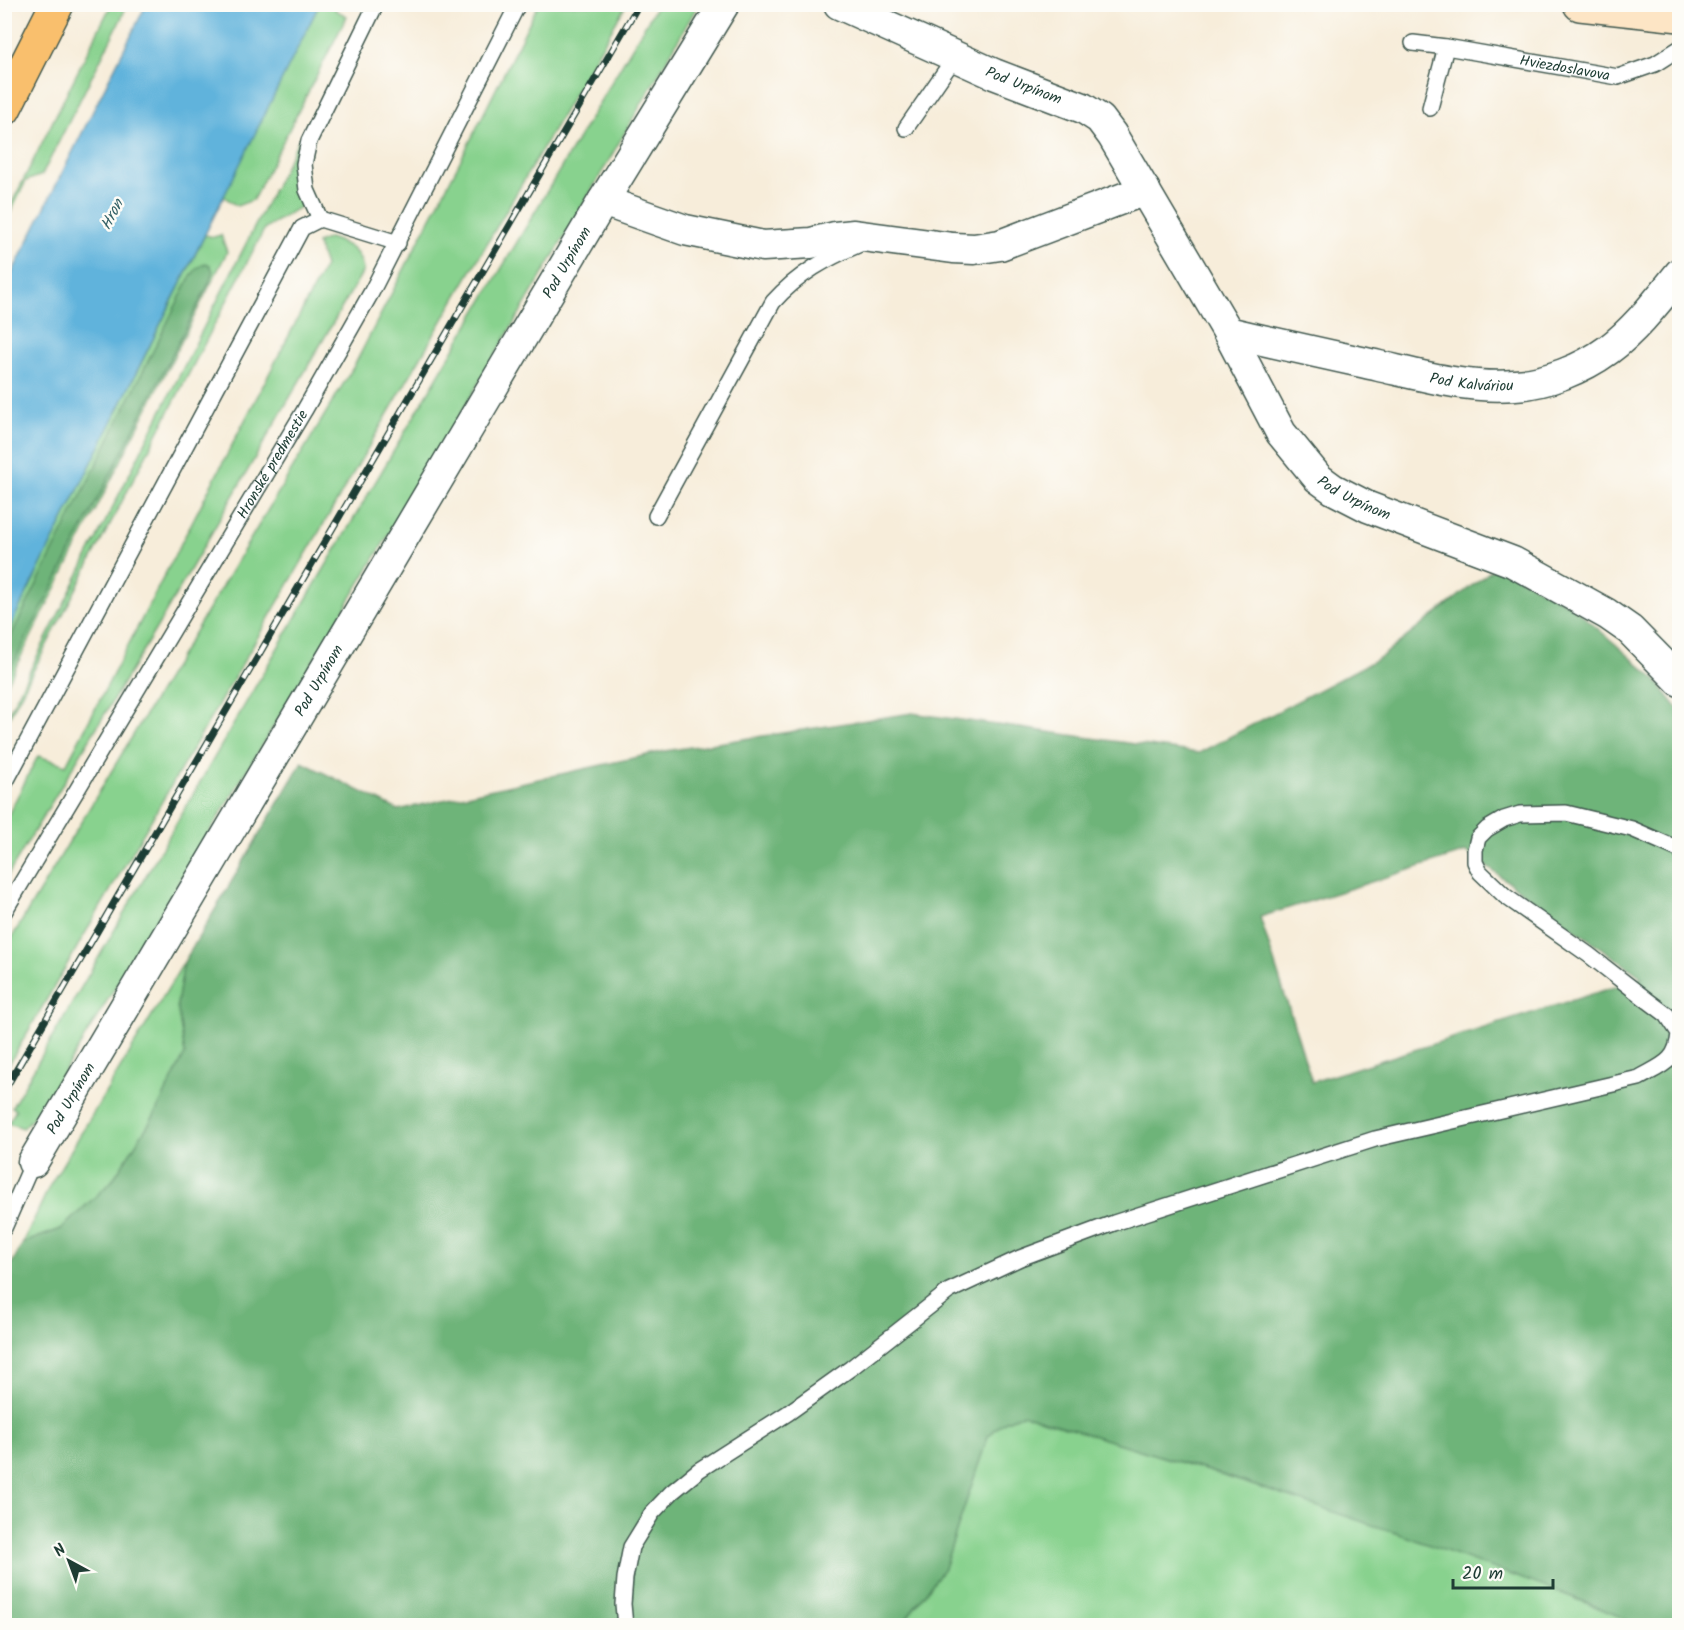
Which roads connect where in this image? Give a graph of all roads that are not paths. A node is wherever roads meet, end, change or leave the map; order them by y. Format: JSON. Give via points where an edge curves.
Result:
{"nodes":[{"id":1,"x":57,"y":4,"type":"edge"},
{"id":2,"x":376,"y":4,"type":"edge"},
{"id":3,"x":518,"y":4,"type":"edge"},
{"id":4,"x":724,"y":4,"type":"edge"},
{"id":5,"x":839,"y":4,"type":"edge"},
{"id":6,"x":1582,"y":5,"type":"edge"},
{"id":7,"x":1676,"y":21,"type":"edge"},
{"id":8,"x":1413,"y":43,"type":"dead end"},
{"id":9,"x":1446,"y":47,"type":"junction"},
{"id":10,"x":1680,"y":48,"type":"edge"},
{"id":11,"x":956,"y":57,"type":"junction"},
{"id":12,"x":1430,"y":108,"type":"dead end"},
{"id":13,"x":4,"y":109,"type":"edge"},
{"id":14,"x":906,"y":128,"type":"dead end"},
{"id":15,"x":1145,"y":190,"type":"junction"},
{"id":16,"x":603,"y":201,"type":"junction"},
{"id":17,"x":320,"y":219,"type":"junction"},
{"id":18,"x":877,"y":237,"type":"junction"},
{"id":19,"x":398,"y":243,"type":"junction"},
{"id":20,"x":1680,"y":273,"type":"edge"},
{"id":21,"x":1227,"y":332,"type":"junction"},
{"id":22,"x":656,"y":516,"type":"dead end"},
{"id":23,"x":1680,"y":681,"type":"edge"},
{"id":24,"x":4,"y":785,"type":"edge"},
{"id":25,"x":1680,"y":850,"type":"edge"},
{"id":26,"x":4,"y":912,"type":"edge"},
{"id":27,"x":33,"y":1162,"type":"joint"},
{"id":28,"x":4,"y":1228,"type":"edge"},
{"id":29,"x":625,"y":1626,"type":"edge"}],
"edges":[{"from":1,"to":13,"type":"main road"},
{"from":2,"to":17,"type":"lane","via":[[309,141],[304,164],[307,190]]},
{"from":3,"to":19,"type":"lane","name":"Hronské predmestie"},
{"from":4,"to":16,"type":"street","name":"Pod Urpínom"},
{"from":5,"to":11,"type":"street","name":"Pod Urpínom"},
{"from":6,"to":7,"type":"main road"},
{"from":8,"to":9,"type":"lane","name":"Hviezdoslavova"},
{"from":9,"to":10,"type":"lane","name":"Hviezdoslavova","via":[[1618,77],[1655,64]]},
{"from":9,"to":12,"type":"lane"},
{"from":11,"to":14,"type":"lane"},
{"from":11,"to":15,"type":"street","name":"Pod Urpínom","via":[[1083,108],[1100,119]]},
{"from":15,"to":18,"type":"street","via":[[1000,245],[953,248]]},
{"from":15,"to":21,"type":"street","name":"Pod Urpínom"},
{"from":16,"to":18,"type":"street","via":[[685,230],[763,246],[854,235]]},
{"from":16,"to":27,"type":"street","name":"Pod Urpínom"},
{"from":17,"to":19,"type":"lane"},
{"from":17,"to":24,"type":"lane","via":[[302,228]]},
{"from":18,"to":22,"type":"lane","via":[[812,269],[789,284],[773,302]]},
{"from":19,"to":26,"type":"lane","name":"Hronské predmestie","via":[[298,421]]},
{"from":20,"to":21,"type":"street","name":"Pod Kalváriou","via":[[1608,350],[1565,373],[1515,385],[1442,380]]},
{"from":21,"to":23,"type":"street","name":"Pod Urpínom","via":[[1281,434],[1318,478],[1368,507],[1512,562],[1607,614],[1630,630]]},
{"from":25,"to":29,"type":"lane","via":[[1632,830],[1566,813],[1520,814],[1504,819],[1478,838],[1475,850],[1480,872],[1505,896],[1667,1016],[1679,1033],[1675,1055],[1664,1064],[1639,1078],[1363,1143],[1114,1223],[1020,1258],[949,1292],[788,1413],[699,1470],[651,1513],[631,1547],[623,1604]]},
{"from":27,"to":28,"type":"lane"}]}
